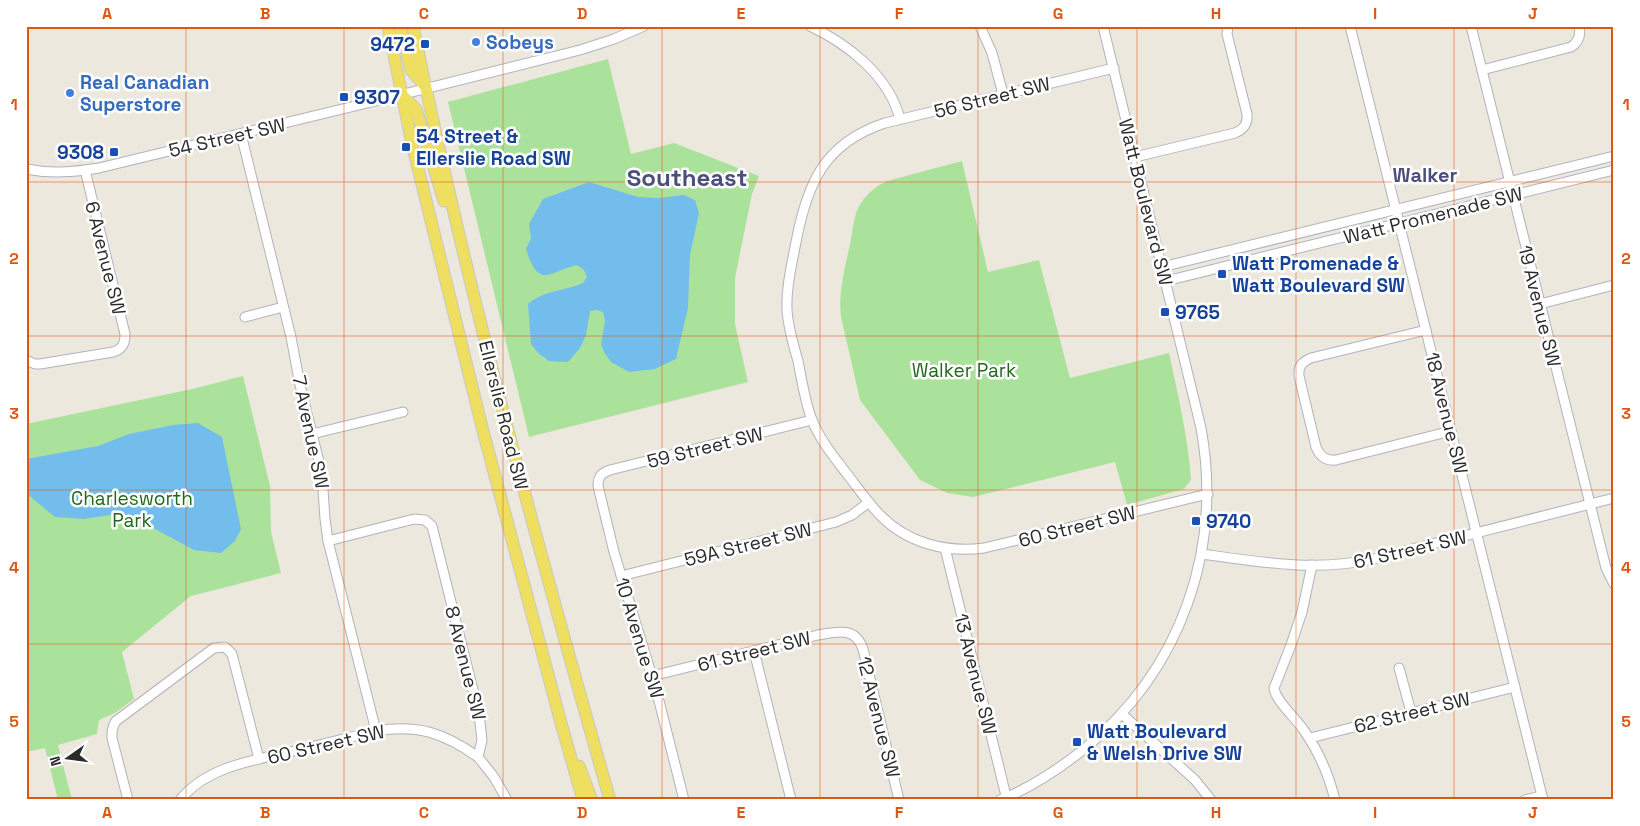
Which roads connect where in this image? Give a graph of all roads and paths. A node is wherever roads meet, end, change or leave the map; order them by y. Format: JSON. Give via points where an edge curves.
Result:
{"nodes":[{"id":1,"x":388,"y":26,"type":"edge"},
{"id":2,"x":400,"y":26,"type":"edge"},
{"id":3,"x":413,"y":26,"type":"edge"},
{"id":4,"x":644,"y":26,"type":"edge"},
{"id":5,"x":810,"y":26,"type":"edge"},
{"id":6,"x":980,"y":26,"type":"edge"},
{"id":7,"x":1103,"y":26,"type":"edge"},
{"id":8,"x":1228,"y":26,"type":"edge"},
{"id":9,"x":1350,"y":26,"type":"edge"},
{"id":10,"x":1471,"y":26,"type":"edge"},
{"id":11,"x":1579,"y":26,"type":"edge"},
{"id":12,"x":1114,"y":68,"type":"junction"},
{"id":13,"x":1482,"y":70,"type":"junction"},
{"id":14,"x":426,"y":89,"type":"junction"},
{"id":15,"x":1003,"y":94,"type":"junction"},
{"id":16,"x":402,"y":95,"type":"junction"},
{"id":17,"x":900,"y":119,"type":"junction"},
{"id":18,"x":241,"y":134,"type":"junction"},
{"id":19,"x":1614,"y":156,"type":"edge"},
{"id":20,"x":1136,"y":157,"type":"junction"},
{"id":21,"x":26,"y":169,"type":"edge"},
{"id":22,"x":85,"y":170,"type":"junction"},
{"id":23,"x":1614,"y":170,"type":"edge"},
{"id":24,"x":1510,"y":182,"type":"junction"},
{"id":25,"x":1513,"y":195,"type":"junction"},
{"id":26,"x":1396,"y":210,"type":"junction"},
{"id":27,"x":1399,"y":223,"type":"junction"},
{"id":28,"x":461,"y":242,"type":"junction"},
{"id":29,"x":1162,"y":267,"type":"junction"},
{"id":30,"x":1166,"y":281,"type":"junction"},
{"id":31,"x":1614,"y":285,"type":"edge"},
{"id":32,"x":1540,"y":304,"type":"junction"},
{"id":33,"x":283,"y":307,"type":"junction"},
{"id":34,"x":245,"y":317,"type":"dead end"},
{"id":35,"x":1426,"y":330,"type":"junction"},
{"id":36,"x":27,"y":361,"type":"edge"},
{"id":37,"x":403,"y":412,"type":"dead end"},
{"id":38,"x":812,"y":420,"type":"junction"},
{"id":39,"x":1451,"y":432,"type":"junction"},
{"id":40,"x":312,"y":434,"type":"junction"},
{"id":41,"x":599,"y":476,"type":"joint"},
{"id":42,"x":1208,"y":494,"type":"junction"},
{"id":43,"x":1614,"y":498,"type":"edge"},
{"id":44,"x":869,"y":502,"type":"junction"},
{"id":45,"x":1590,"y":504,"type":"junction"},
{"id":46,"x":1477,"y":533,"type":"junction"},
{"id":47,"x":328,"y":541,"type":"junction"},
{"id":48,"x":945,"y":548,"type":"junction"},
{"id":49,"x":1202,"y":554,"type":"junction"},
{"id":50,"x":1312,"y":565,"type":"junction"},
{"id":51,"x":621,"y":576,"type":"junction"},
{"id":52,"x":1614,"y":584,"type":"edge"},
{"id":53,"x":856,"y":636,"type":"joint"},
{"id":54,"x":754,"y":651,"type":"junction"},
{"id":55,"x":1399,"y":668,"type":"dead end"},
{"id":56,"x":652,"y":676,"type":"junction"},
{"id":57,"x":1515,"y":687,"type":"junction"},
{"id":58,"x":1410,"y":712,"type":"junction"},
{"id":59,"x":1122,"y":714,"type":"junction"},
{"id":60,"x":561,"y":723,"type":"junction"},
{"id":61,"x":376,"y":731,"type":"junction"},
{"id":62,"x":1310,"y":738,"type":"junction"},
{"id":63,"x":478,"y":757,"type":"junction"},
{"id":64,"x":259,"y":759,"type":"junction"},
{"id":65,"x":1542,"y":798,"type":"edge"},
{"id":66,"x":1005,"y":799,"type":"edge"},
{"id":67,"x":128,"y":800,"type":"edge"},
{"id":68,"x":180,"y":800,"type":"edge"},
{"id":69,"x":507,"y":800,"type":"edge"},
{"id":70,"x":583,"y":800,"type":"edge"},
{"id":71,"x":592,"y":800,"type":"edge"},
{"id":72,"x":610,"y":800,"type":"edge"},
{"id":73,"x":684,"y":800,"type":"edge"},
{"id":74,"x":792,"y":800,"type":"edge"},
{"id":75,"x":899,"y":800,"type":"edge"},
{"id":76,"x":1211,"y":800,"type":"edge"},
{"id":77,"x":1335,"y":800,"type":"edge"},
{"id":78,"x":1525,"y":800,"type":"edge"}],
"edges":[{"from":1,"to":16,"type":"main road","name":"Ellerslie Road SW"},
{"from":2,"to":14,"type":"main road","via":[[412,70]]},
{"from":3,"to":14,"type":"main road","name":"Ellerslie Road SW"},
{"from":4,"to":14,"type":"street","name":"54 Street SW","via":[[591,47]]},
{"from":5,"to":17,"type":"street","via":[[840,42],[864,62],[891,97]]},
{"from":6,"to":15,"type":"street"},
{"from":7,"to":12,"type":"street","name":"Watt Boulevard SW"},
{"from":8,"to":20,"type":"street","via":[[1247,114],[1245,126],[1235,133]]},
{"from":9,"to":26,"type":"street","name":"18 Avenue SW"},
{"from":10,"to":13,"type":"street","name":"19 Avenue SW"},
{"from":11,"to":13,"type":"street","via":[[1577,42],[1568,49]]},
{"from":12,"to":15,"type":"street","name":"56 Street SW"},
{"from":12,"to":20,"type":"street","name":"Watt Boulevard SW"},
{"from":13,"to":24,"type":"street","name":"19 Avenue SW"},
{"from":14,"to":16,"type":"street","name":"54 Street SW"},
{"from":14,"to":28,"type":"main road","name":"Ellerslie Road SW"},
{"from":15,"to":17,"type":"street","name":"56 Street SW"},
{"from":16,"to":18,"type":"street","name":"54 Street SW"},
{"from":16,"to":28,"type":"main road","via":[[416,109],[445,204]]},
{"from":16,"to":60,"type":"main road","name":"Ellerslie Road SW","via":[[483,431]]},
{"from":17,"to":38,"type":"street","name":"56 Street SW","via":[[870,128],[850,140],[827,161],[811,186],[801,216],[787,310]]},
{"from":18,"to":22,"type":"street","name":"54 Street SW"},
{"from":18,"to":33,"type":"street","name":"7 Avenue SW"},
{"from":19,"to":24,"type":"street","name":"Watt Promenade SW"},
{"from":20,"to":29,"type":"street","name":"Watt Boulevard SW"},
{"from":21,"to":22,"type":"street","name":"54 Street SW","via":[[55,173]]},
{"from":22,"to":36,"type":"street","name":"6 Avenue SW","via":[[125,334],[123,346],[104,353],[40,364]]},
{"from":23,"to":25,"type":"street","name":"Watt Promenade SW"},
{"from":24,"to":25,"type":"street","name":"19 Avenue SW"},
{"from":24,"to":26,"type":"street","name":"Watt Promenade SW"},
{"from":25,"to":27,"type":"street","name":"Watt Promenade SW"},
{"from":25,"to":32,"type":"street","name":"19 Avenue SW"},
{"from":26,"to":27,"type":"street","name":"18 Avenue SW"},
{"from":26,"to":29,"type":"street","name":"Watt Promenade SW"},
{"from":27,"to":30,"type":"street","name":"Watt Promenade SW"},
{"from":27,"to":35,"type":"street","name":"18 Avenue SW"},
{"from":28,"to":72,"type":"main road","name":"Ellerslie Road SW","via":[[546,578]]},
{"from":29,"to":30,"type":"street","name":"Watt Boulevard SW"},
{"from":30,"to":42,"type":"street","name":"Watt Boulevard SW","via":[[1202,428]]},
{"from":31,"to":32,"type":"street"},
{"from":32,"to":45,"type":"street","name":"19 Avenue SW"},
{"from":33,"to":34,"type":"street"},
{"from":33,"to":40,"type":"street","name":"7 Avenue SW"},
{"from":35,"to":39,"type":"street","name":"18 Avenue SW"},
{"from":35,"to":39,"type":"street","via":[[1311,358],[1300,365],[1299,376],[1316,448],[1321,456],[1336,460]]},
{"from":37,"to":40,"type":"street"},
{"from":38,"to":41,"type":"street","name":"59 Street SW","via":[[610,470]]},
{"from":38,"to":44,"type":"street","via":[[828,448]]},
{"from":39,"to":46,"type":"street","name":"18 Avenue SW"},
{"from":40,"to":47,"type":"street","name":"7 Avenue SW","via":[[322,474]]},
{"from":41,"to":51,"type":"street","name":"10 Avenue SW","via":[[598,486]]},
{"from":42,"to":48,"type":"street","name":"60 Street SW","via":[[990,547],[968,550]]},
{"from":42,"to":49,"type":"street","name":"Watt Boulevard SW"},
{"from":43,"to":45,"type":"street","name":"61 Street SW"},
{"from":44,"to":48,"type":"street","via":[[899,531],[921,542]]},
{"from":44,"to":51,"type":"street","name":"59A Street SW","via":[[836,522]]},
{"from":45,"to":46,"type":"street","name":"61 Street SW"},
{"from":45,"to":52,"type":"street","name":"19 Avenue SW","via":[[1606,568]]},
{"from":46,"to":50,"type":"street","name":"61 Street SW","via":[[1360,562]]},
{"from":46,"to":57,"type":"street","name":"18 Avenue SW"},
{"from":47,"to":61,"type":"street","name":"7 Avenue SW"},
{"from":47,"to":63,"type":"street","name":"8 Avenue SW","via":[[422,519],[433,529],[479,714],[482,740]]},
{"from":48,"to":66,"type":"street","name":"13 Avenue SW"},
{"from":49,"to":50,"type":"street","name":"61 Street SW"},
{"from":49,"to":59,"type":"street","name":"Watt Boulevard SW","via":[[1179,626],[1163,657]]},
{"from":50,"to":62,"type":"street","via":[[1302,612],[1274,688],[1276,696]]},
{"from":51,"to":56,"type":"street","name":"10 Avenue SW"},
{"from":53,"to":54,"type":"street","name":"61 Street SW","via":[[849,632],[824,634]]},
{"from":53,"to":75,"type":"street","name":"12 Avenue SW","via":[[863,649]]},
{"from":54,"to":56,"type":"street","name":"61 Street SW"},
{"from":54,"to":74,"type":"street"},
{"from":55,"to":58,"type":"street"},
{"from":56,"to":73,"type":"street","name":"10 Avenue SW"},
{"from":57,"to":58,"type":"street","name":"62 Street SW"},
{"from":57,"to":65,"type":"street","name":"18 Avenue SW"},
{"from":58,"to":62,"type":"street","name":"62 Street SW"},
{"from":59,"to":66,"type":"street","name":"Watt Boulevard SW","via":[[1058,769]]},
{"from":59,"to":76,"type":"street","via":[[1195,780]]},
{"from":60,"to":70,"type":"main road","name":"Ellerslie Road SW"},
{"from":60,"to":71,"type":"main road"},
{"from":61,"to":63,"type":"street","name":"60 Street SW","via":[[402,728],[428,731],[452,740]]},
{"from":61,"to":64,"type":"street","name":"60 Street SW"},
{"from":62,"to":77,"type":"street"},
{"from":63,"to":69,"type":"street","via":[[494,776]]},
{"from":64,"to":67,"type":"street","via":[[234,658],[225,648],[214,648],[116,721],[112,738]]},
{"from":64,"to":68,"type":"street","name":"60 Street SW","via":[[206,777]]},
{"from":65,"to":78,"type":"street"}]}
